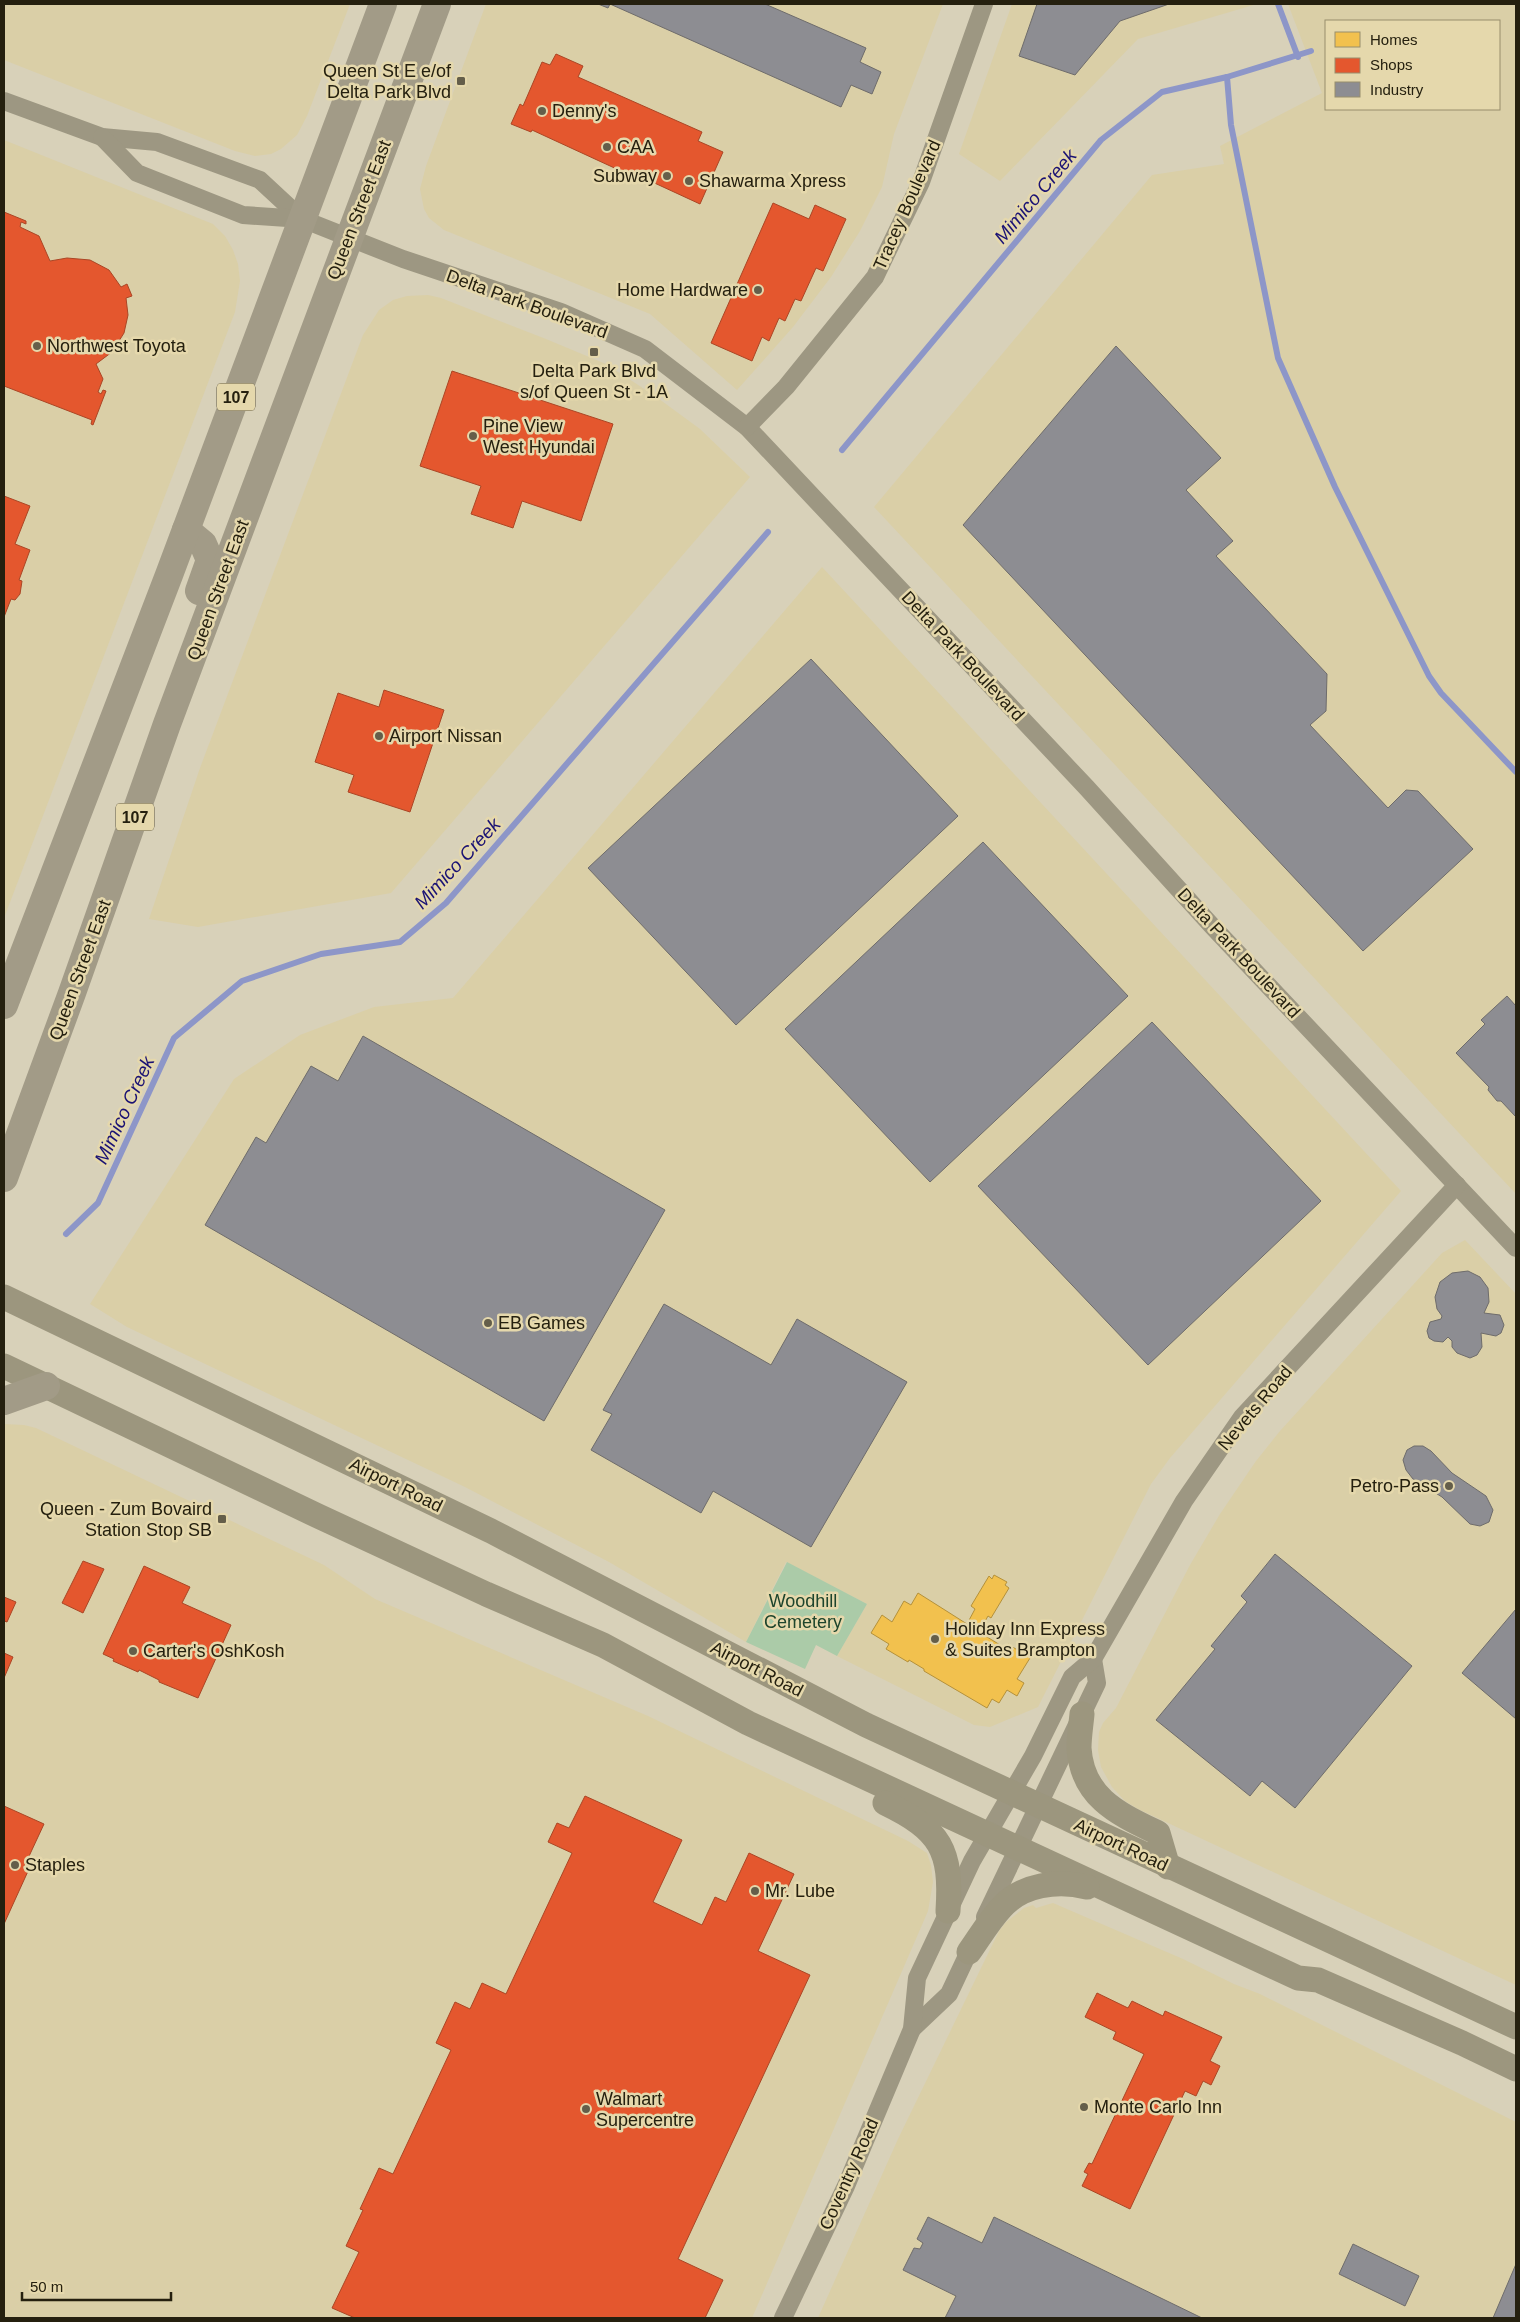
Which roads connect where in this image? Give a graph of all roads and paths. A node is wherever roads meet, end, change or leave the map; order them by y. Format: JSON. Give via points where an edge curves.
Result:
{"nodes":[{"id":1,"x":383,"y":4,"type":"edge"},
{"id":2,"x":437,"y":4,"type":"edge"},
{"id":3,"x":984,"y":4,"type":"edge"},
{"id":4,"x":4,"y":101,"type":"edge"},
{"id":5,"x":102,"y":137,"type":"junction"},
{"id":6,"x":302,"y":219,"type":"junction"},
{"id":7,"x":349,"y":238,"type":"junction"},
{"id":8,"x":747,"y":427,"type":"junction"},
{"id":9,"x":186,"y":530,"type":"junction"},
{"id":10,"x":198,"y":641,"type":"junction"},
{"id":11,"x":4,"y":1005,"type":"edge"},
{"id":12,"x":4,"y":1178,"type":"edge"},
{"id":13,"x":1457,"y":1185,"type":"junction"},
{"id":14,"x":1516,"y":1248,"type":"edge"},
{"id":15,"x":4,"y":1297,"type":"edge"},
{"id":16,"x":4,"y":1366,"type":"edge"},
{"id":17,"x":46,"y":1386,"type":"junction"},
{"id":18,"x":4,"y":1401,"type":"edge"},
{"id":19,"x":1093,"y":1659,"type":"junction"},
{"id":20,"x":1082,"y":1714,"type":"junction"},
{"id":21,"x":852,"y":1771,"type":"junction"},
{"id":22,"x":1012,"y":1794,"type":"junction"},
{"id":23,"x":1039,"y":1806,"type":"junction"},
{"id":24,"x":988,"y":1834,"type":"junction"},
{"id":25,"x":1018,"y":1848,"type":"junction"},
{"id":26,"x":1168,"y":1867,"type":"junction"},
{"id":27,"x":1124,"y":1897,"type":"junction"},
{"id":28,"x":948,"y":1911,"type":"junction"},
{"id":29,"x":969,"y":1952,"type":"junction"},
{"id":30,"x":1516,"y":2027,"type":"edge"},
{"id":31,"x":912,"y":2029,"type":"junction"},
{"id":32,"x":1516,"y":2069,"type":"edge"},
{"id":33,"x":783,"y":2318,"type":"edge"}],
"edges":[{"from":1,"to":6,"type":"main road","number":"107"},
{"from":2,"to":7,"type":"main road","name":"Queen Street East","number":"107"},
{"from":3,"to":8,"type":"street","name":"Tracey Boulevard","via":[[921,182],[875,277],[786,387]]},
{"from":4,"to":5,"type":"street"},
{"from":5,"to":6,"type":"street","via":[[158,142],[260,180]]},
{"from":5,"to":6,"type":"street","via":[[137,173],[242,215]]},
{"from":6,"to":7,"type":"street","name":"Delta Park Boulevard"},
{"from":6,"to":9,"type":"main road","number":"107"},
{"from":7,"to":8,"type":"street","name":"Delta Park Boulevard","via":[[447,275],[561,312],[645,349]]},
{"from":7,"to":10,"type":"main road","name":"Queen Street East","number":"107"},
{"from":8,"to":13,"type":"street","name":"Delta Park Boulevard"},
{"from":9,"to":10,"type":"main road","via":[[203,544],[210,560],[189,620]]},
{"from":9,"to":11,"type":"main road","number":"107"},
{"from":10,"to":12,"type":"main road","name":"Queen Street East","number":"107"},
{"from":13,"to":14,"type":"street","name":"Delta Park Boulevard"},
{"from":13,"to":19,"type":"street","name":"Nevets Road","via":[[1242,1417],[1184,1500]]},
{"from":15,"to":22,"type":"main road","name":"Airport Road","via":[[434,1503],[866,1725]]},
{"from":16,"to":17,"type":"main road"},
{"from":17,"to":18,"type":"main road"},
{"from":17,"to":21,"type":"main road","via":[[362,1536],[603,1645],[748,1723]]},
{"from":19,"to":20,"type":"street","via":[[1097,1683]]},
{"from":19,"to":22,"type":"street","name":"Nevets Road","via":[[1072,1677]]},
{"from":20,"to":23,"type":"street"},
{"from":20,"to":26,"type":"main road","via":[[1079,1747],[1089,1785],[1119,1814],[1158,1833]]},
{"from":21,"to":24,"type":"main road"},
{"from":21,"to":28,"type":"main road","via":[[870,1796],[928,1828],[940,1845],[949,1870]]},
{"from":22,"to":23,"type":"main road","name":"Airport Road"},
{"from":22,"to":24,"type":"street","name":"Coventry Road"},
{"from":23,"to":25,"type":"street","name":"Coventry Road"},
{"from":23,"to":26,"type":"main road","name":"Airport Road"},
{"from":24,"to":25,"type":"main road"},
{"from":24,"to":28,"type":"street","name":"Coventry Road"},
{"from":25,"to":27,"type":"main road"},
{"from":25,"to":29,"type":"street","name":"Coventry Road"},
{"from":26,"to":30,"type":"main road","name":"Airport Road"},
{"from":27,"to":29,"type":"main road","via":[[1075,1884],[1039,1887],[1001,1908]]},
{"from":27,"to":32,"type":"main road","via":[[1298,1978],[1318,1980]]},
{"from":28,"to":31,"type":"street","name":"Coventry Road","via":[[917,1978]]},
{"from":29,"to":31,"type":"street","name":"Coventry Road","via":[[949,1994]]},
{"from":31,"to":33,"type":"street","name":"Coventry Road","via":[[846,2186]]}]}
